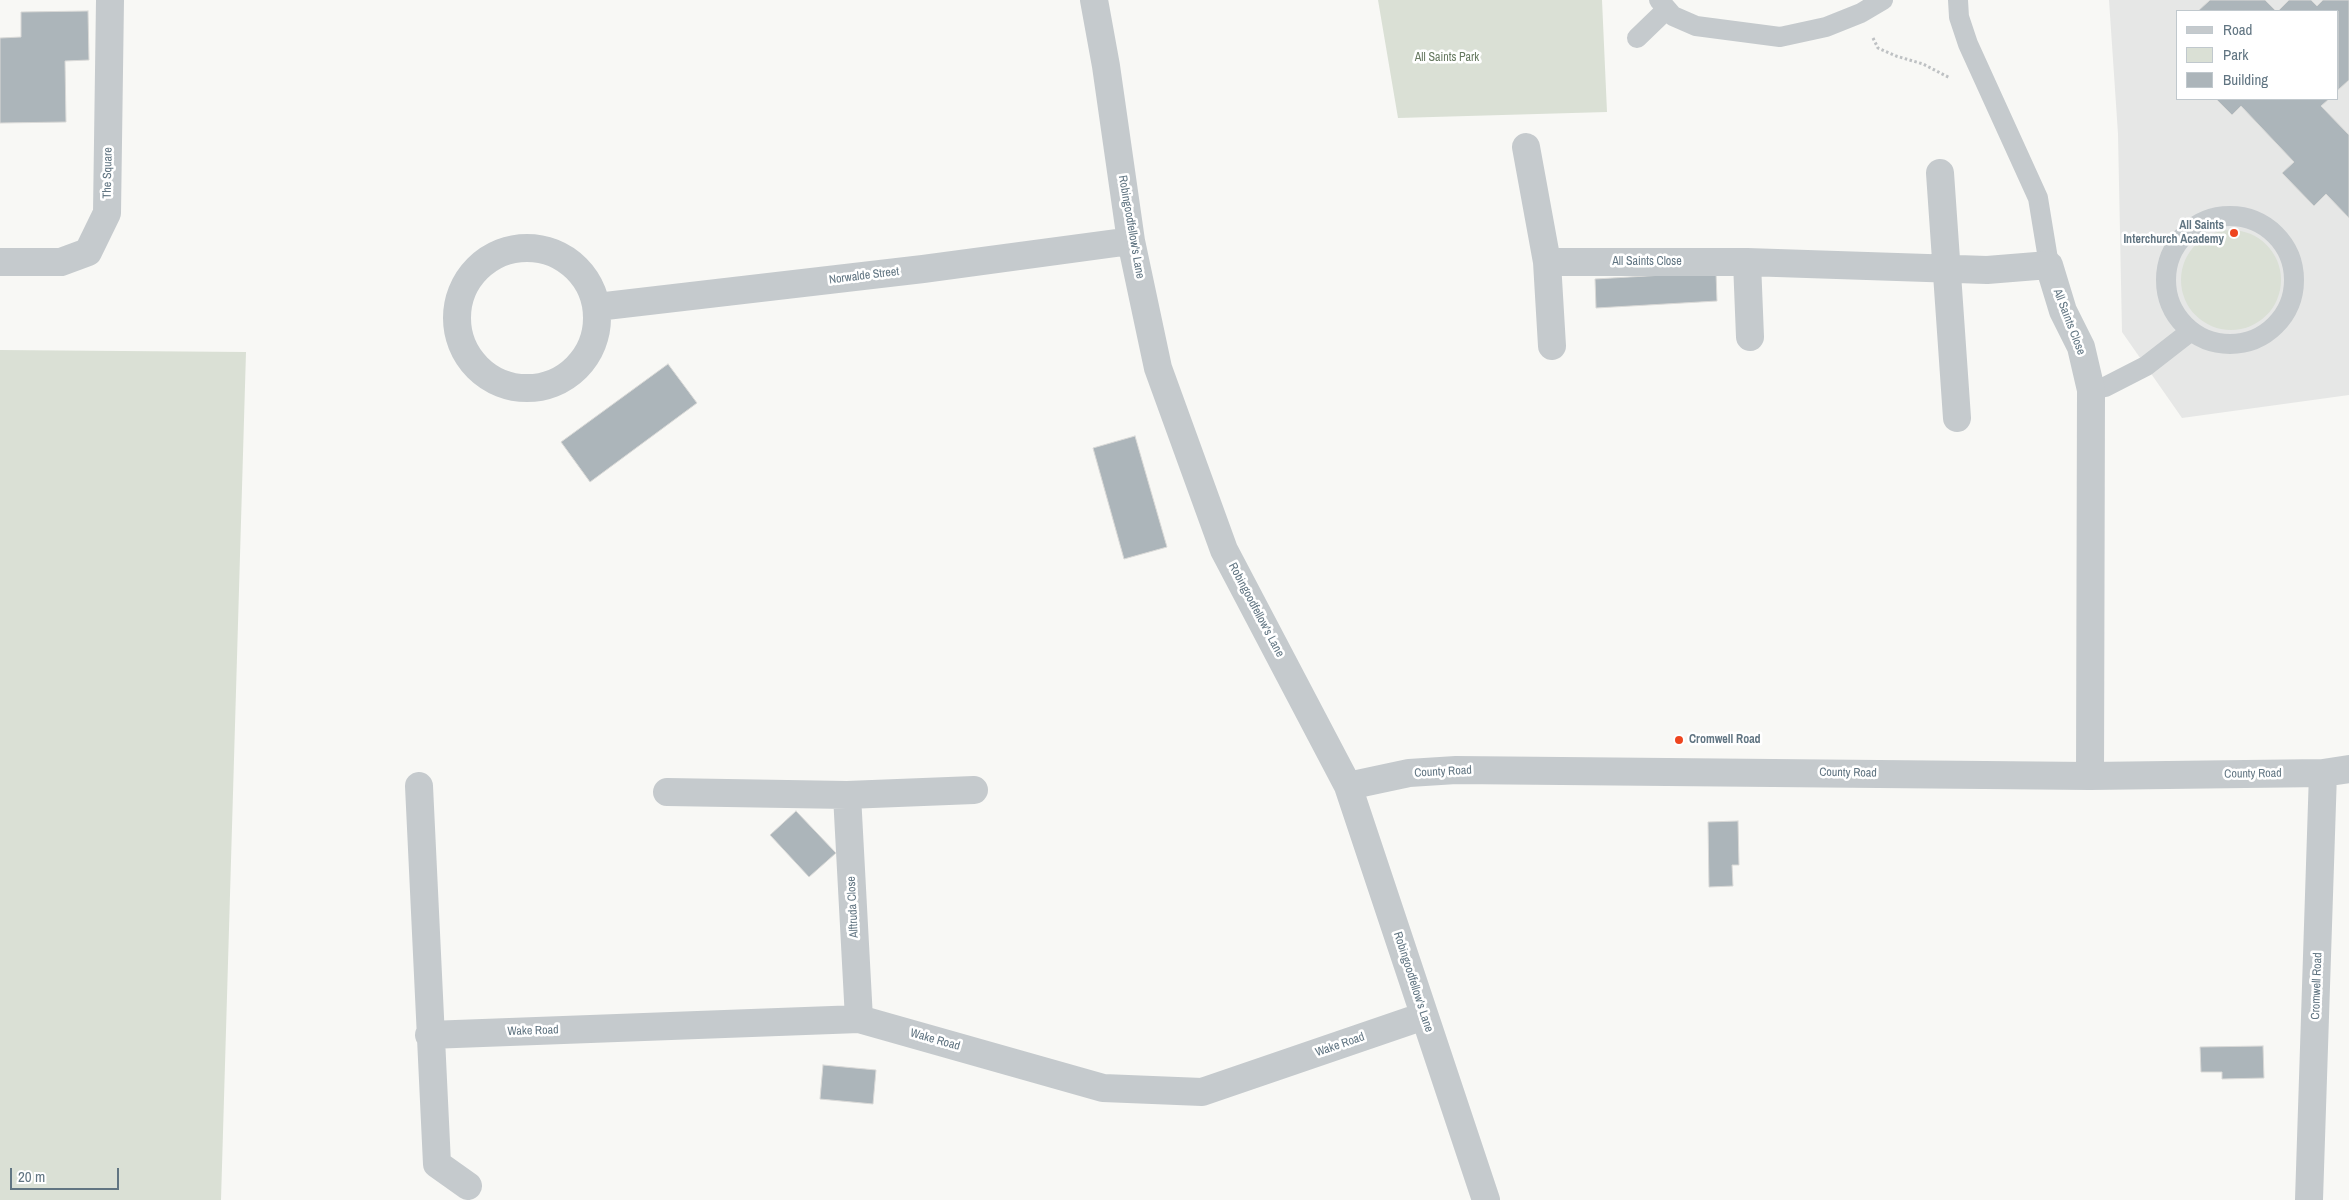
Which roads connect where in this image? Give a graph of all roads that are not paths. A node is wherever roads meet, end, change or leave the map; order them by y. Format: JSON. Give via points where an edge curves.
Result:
{"nodes":[{"id":1,"x":110,"y":0,"type":"edge"},
{"id":2,"x":1094,"y":0,"type":"edge"},
{"id":3,"x":1883,"y":0,"type":"edge"},
{"id":4,"x":1958,"y":0,"type":"edge"},
{"id":5,"x":1662,"y":5,"type":"edge"},
{"id":6,"x":1637,"y":38,"type":"dead end"},
{"id":7,"x":1526,"y":147,"type":"dead end"},
{"id":8,"x":1940,"y":172,"type":"dead end"},
{"id":9,"x":1131,"y":241,"type":"junction"},
{"id":10,"x":0,"y":262,"type":"edge"},
{"id":11,"x":1547,"y":262,"type":"junction"},
{"id":12,"x":1747,"y":262,"type":"junction"},
{"id":13,"x":2049,"y":265,"type":"junction"},
{"id":14,"x":1948,"y":268,"type":"junction"},
{"id":15,"x":597,"y":307,"type":"junction"},
{"id":16,"x":2190,"y":330,"type":"junction"},
{"id":17,"x":1750,"y":336,"type":"dead end"},
{"id":18,"x":1552,"y":346,"type":"dead end"},
{"id":19,"x":2091,"y":390,"type":"junction"},
{"id":20,"x":1957,"y":418,"type":"dead end"},
{"id":21,"x":2349,"y":769,"type":"edge"},
{"id":22,"x":2322,"y":773,"type":"junction"},
{"id":23,"x":2090,"y":776,"type":"junction"},
{"id":24,"x":418,"y":786,"type":"dead end"},
{"id":25,"x":1348,"y":786,"type":"junction"},
{"id":26,"x":974,"y":790,"type":"dead end"},
{"id":27,"x":666,"y":792,"type":"dead end"},
{"id":28,"x":848,"y":796,"type":"junction"},
{"id":29,"x":1424,"y":1016,"type":"junction"},
{"id":30,"x":859,"y":1019,"type":"junction"},
{"id":31,"x":429,"y":1035,"type":"junction"},
{"id":32,"x":468,"y":1186,"type":"dead end"},
{"id":33,"x":1486,"y":1200,"type":"edge"},
{"id":34,"x":2309,"y":1200,"type":"edge"}],
"edges":[{"from":1,"to":10,"type":"street","name":"The Square","via":[[107,213],[88,252],[61,262]]},
{"from":2,"to":9,"type":"street","name":"Robingoodfellow's Lane"},
{"from":3,"to":5,"type":"lane","via":[[1826,27],[1780,37],[1696,26],[1674,16]]},
{"from":4,"to":13,"type":"lane","via":[[1959,18],[1965,35],[2038,198]]},
{"from":5,"to":6,"type":"lane"},
{"from":7,"to":11,"type":"street"},
{"from":8,"to":14,"type":"street"},
{"from":9,"to":15,"type":"street","name":"Norwalde Street"},
{"from":9,"to":25,"type":"street","name":"Robingoodfellow's Lane","via":[[1158,368],[1224,550]]},
{"from":11,"to":12,"type":"street","name":"All Saints Close"},
{"from":11,"to":18,"type":"street"},
{"from":12,"to":14,"type":"street","name":"All Saints Close"},
{"from":12,"to":17,"type":"street"},
{"from":13,"to":14,"type":"street","name":"All Saints Close","via":[[1987,270]]},
{"from":13,"to":19,"type":"street","name":"All Saints Close","via":[[2063,311],[2081,347]]},
{"from":14,"to":20,"type":"street"},
{"from":15,"to":15,"type":"street","via":[[589,283],[574,264],[551,252],[527,247],[505,250],[476,269],[462,289],[457,326],[464,349],[474,365],[493,380],[520,388],[544,386],[567,376],[578,366],[591,346]]},
{"from":16,"to":16,"type":"lane","via":[[2200,338],[2221,345],[2245,344],[2265,334],[2282,319],[2292,299],[2295,277],[2290,255],[2278,236],[2243,216],[2220,216],[2198,224],[2181,237],[2169,257],[2165,283],[2170,305]]},
{"from":16,"to":19,"type":"lane","via":[[2146,366],[2105,387]]},
{"from":19,"to":23,"type":"street","name":"All Saints Close"},
{"from":21,"to":22,"type":"street","name":"County Road"},
{"from":22,"to":23,"type":"street","name":"County Road"},
{"from":22,"to":34,"type":"street","name":"Cromwell Road"},
{"from":23,"to":25,"type":"street","name":"County Road","via":[[1456,770],[1409,773]]},
{"from":24,"to":31,"type":"street"},
{"from":25,"to":29,"type":"street","name":"Robingoodfellow's Lane"},
{"from":26,"to":28,"type":"street"},
{"from":27,"to":28,"type":"street"},
{"from":28,"to":30,"type":"street","name":"Alftruda Close"},
{"from":29,"to":30,"type":"street","name":"Wake Road","via":[[1202,1092],[1102,1088]]},
{"from":29,"to":33,"type":"street","name":"Robingoodfellow's Lane"},
{"from":30,"to":31,"type":"street","name":"Wake Road"},
{"from":31,"to":32,"type":"street","via":[[436,1164]]}]}
